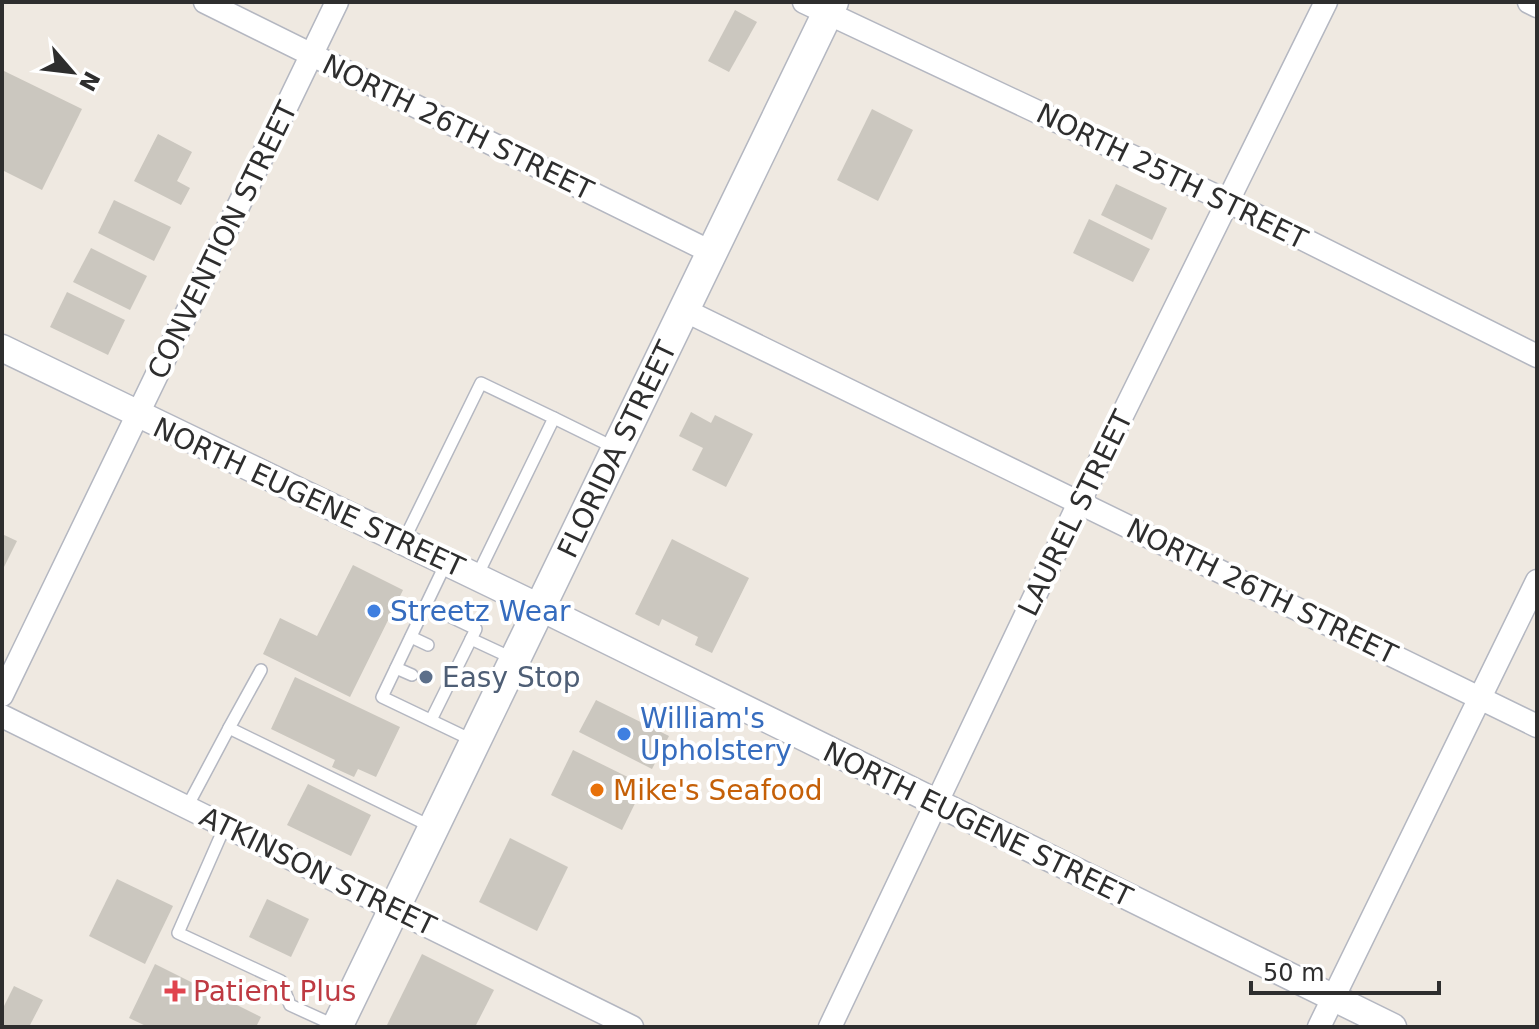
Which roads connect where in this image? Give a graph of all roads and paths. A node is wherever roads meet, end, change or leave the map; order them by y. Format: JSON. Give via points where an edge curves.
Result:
{"nodes":[{"id":1,"x":205,"y":2,"type":"edge"},
{"id":2,"x":337,"y":2,"type":"edge"},
{"id":3,"x":1326,"y":2,"type":"edge"},
{"id":4,"x":1529,"y":2,"type":"edge"},
{"id":5,"x":822,"y":6,"type":"edge"},
{"id":6,"x":1537,"y":6,"type":"edge"},
{"id":7,"x":312,"y":54,"type":"junction"},
{"id":8,"x":1229,"y":202,"type":"junction"},
{"id":9,"x":711,"y":252,"type":"junction"},
{"id":10,"x":684,"y":310,"type":"junction"},
{"id":11,"x":2,"y":348,"type":"edge"},
{"id":12,"x":1537,"y":356,"type":"edge"},
{"id":13,"x":137,"y":415,"type":"junction"},
{"id":14,"x":554,"y":418,"type":"junction"},
{"id":15,"x":616,"y":448,"type":"junction"},
{"id":16,"x":1079,"y":503,"type":"junction"},
{"id":17,"x":403,"y":542,"type":"junction"},
{"id":18,"x":446,"y":562,"type":"junction"},
{"id":19,"x":476,"y":577,"type":"junction"},
{"id":20,"x":1537,"y":581,"type":"edge"},
{"id":21,"x":426,"y":605,"type":"junction"},
{"id":22,"x":539,"y":607,"type":"junction"},
{"id":23,"x":411,"y":637,"type":"junction"},
{"id":24,"x":471,"y":639,"type":"junction"},
{"id":25,"x":428,"y":645,"type":"dead end"},
{"id":26,"x":514,"y":659,"type":"junction"},
{"id":27,"x":396,"y":668,"type":"junction"},
{"id":28,"x":261,"y":670,"type":"dead end"},
{"id":29,"x":412,"y":675,"type":"dead end"},
{"id":30,"x":2,"y":695,"type":"edge"},
{"id":31,"x":1480,"y":697,"type":"junction"},
{"id":32,"x":2,"y":716,"type":"edge"},
{"id":33,"x":431,"y":720,"type":"junction"},
{"id":34,"x":1537,"y":726,"type":"edge"},
{"id":35,"x":229,"y":728,"type":"junction"},
{"id":36,"x":474,"y":741,"type":"junction"},
{"id":37,"x":935,"y":804,"type":"junction"},
{"id":38,"x":187,"y":807,"type":"junction"},
{"id":39,"x":225,"y":826,"type":"junction"},
{"id":40,"x":432,"y":827,"type":"junction"},
{"id":41,"x":393,"y":908,"type":"junction"},
{"id":42,"x":1333,"y":997,"type":"junction"},
{"id":43,"x":337,"y":1027,"type":"edge"},
{"id":44,"x":632,"y":1027,"type":"edge"},
{"id":45,"x":830,"y":1027,"type":"edge"},
{"id":46,"x":1319,"y":1027,"type":"edge"},
{"id":47,"x":1393,"y":1027,"type":"edge"}],
"edges":[{"from":1,"to":7,"type":"street","name":"NORTH 26TH STREET"},
{"from":2,"to":7,"type":"street","name":"CONVENTION STREET"},
{"from":3,"to":8,"type":"street","name":"LAUREL STREET"},
{"from":4,"to":6,"type":"street"},
{"from":5,"to":8,"type":"street","name":"NORTH 25TH STREET"},
{"from":5,"to":9,"type":"main road","name":"FLORIDA STREET"},
{"from":7,"to":9,"type":"street","name":"NORTH 26TH STREET"},
{"from":7,"to":13,"type":"street","name":"CONVENTION STREET"},
{"from":8,"to":12,"type":"street","name":"NORTH 25TH STREET"},
{"from":8,"to":16,"type":"street","name":"LAUREL STREET"},
{"from":9,"to":10,"type":"main road","name":"FLORIDA STREET"},
{"from":10,"to":15,"type":"main road","name":"FLORIDA STREET"},
{"from":10,"to":16,"type":"street","name":"NORTH 26TH STREET"},
{"from":11,"to":13,"type":"street","name":"NORTH EUGENE STREET"},
{"from":13,"to":17,"type":"street","name":"NORTH EUGENE STREET"},
{"from":13,"to":30,"type":"street","name":"CONVENTION STREET"},
{"from":14,"to":15,"type":"lane"},
{"from":14,"to":17,"type":"lane","via":[[481,383]]},
{"from":14,"to":19,"type":"lane"},
{"from":15,"to":22,"type":"main road","name":"FLORIDA STREET"},
{"from":16,"to":31,"type":"street","name":"NORTH 26TH STREET"},
{"from":16,"to":37,"type":"street","name":"LAUREL STREET"},
{"from":17,"to":18,"type":"street","name":"NORTH EUGENE STREET"},
{"from":18,"to":19,"type":"street","name":"NORTH EUGENE STREET"},
{"from":18,"to":21,"type":"lane"},
{"from":19,"to":22,"type":"street","name":"NORTH EUGENE STREET"},
{"from":20,"to":31,"type":"street"},
{"from":21,"to":23,"type":"lane"},
{"from":21,"to":24,"type":"lane","via":[[476,629]]},
{"from":22,"to":26,"type":"main road","name":"FLORIDA STREET"},
{"from":22,"to":37,"type":"street","name":"NORTH EUGENE STREET"},
{"from":23,"to":25,"type":"lane"},
{"from":23,"to":27,"type":"lane"},
{"from":24,"to":26,"type":"lane"},
{"from":24,"to":33,"type":"lane","via":[[456,658]]},
{"from":26,"to":36,"type":"main road","name":"FLORIDA STREET"},
{"from":27,"to":29,"type":"lane"},
{"from":27,"to":33,"type":"lane","via":[[382,697]]},
{"from":28,"to":35,"type":"lane"},
{"from":31,"to":34,"type":"street","name":"NORTH 26TH STREET"},
{"from":31,"to":42,"type":"street"},
{"from":32,"to":38,"type":"street","name":"ATKINSON STREET"},
{"from":33,"to":36,"type":"lane"},
{"from":35,"to":38,"type":"lane"},
{"from":35,"to":40,"type":"lane"},
{"from":36,"to":40,"type":"main road","name":"FLORIDA STREET"},
{"from":37,"to":42,"type":"street","name":"NORTH EUGENE STREET"},
{"from":37,"to":45,"type":"street","name":"LAUREL STREET"},
{"from":38,"to":39,"type":"street","name":"ATKINSON STREET"},
{"from":39,"to":41,"type":"street","name":"ATKINSON STREET"},
{"from":39,"to":43,"type":"lane","via":[[178,933],[281,981],[290,1005]]},
{"from":40,"to":41,"type":"main road","name":"FLORIDA STREET"},
{"from":41,"to":43,"type":"main road","name":"FLORIDA STREET"},
{"from":41,"to":44,"type":"street","name":"ATKINSON STREET"},
{"from":42,"to":46,"type":"street"},
{"from":42,"to":47,"type":"street","name":"NORTH EUGENE STREET"}]}
